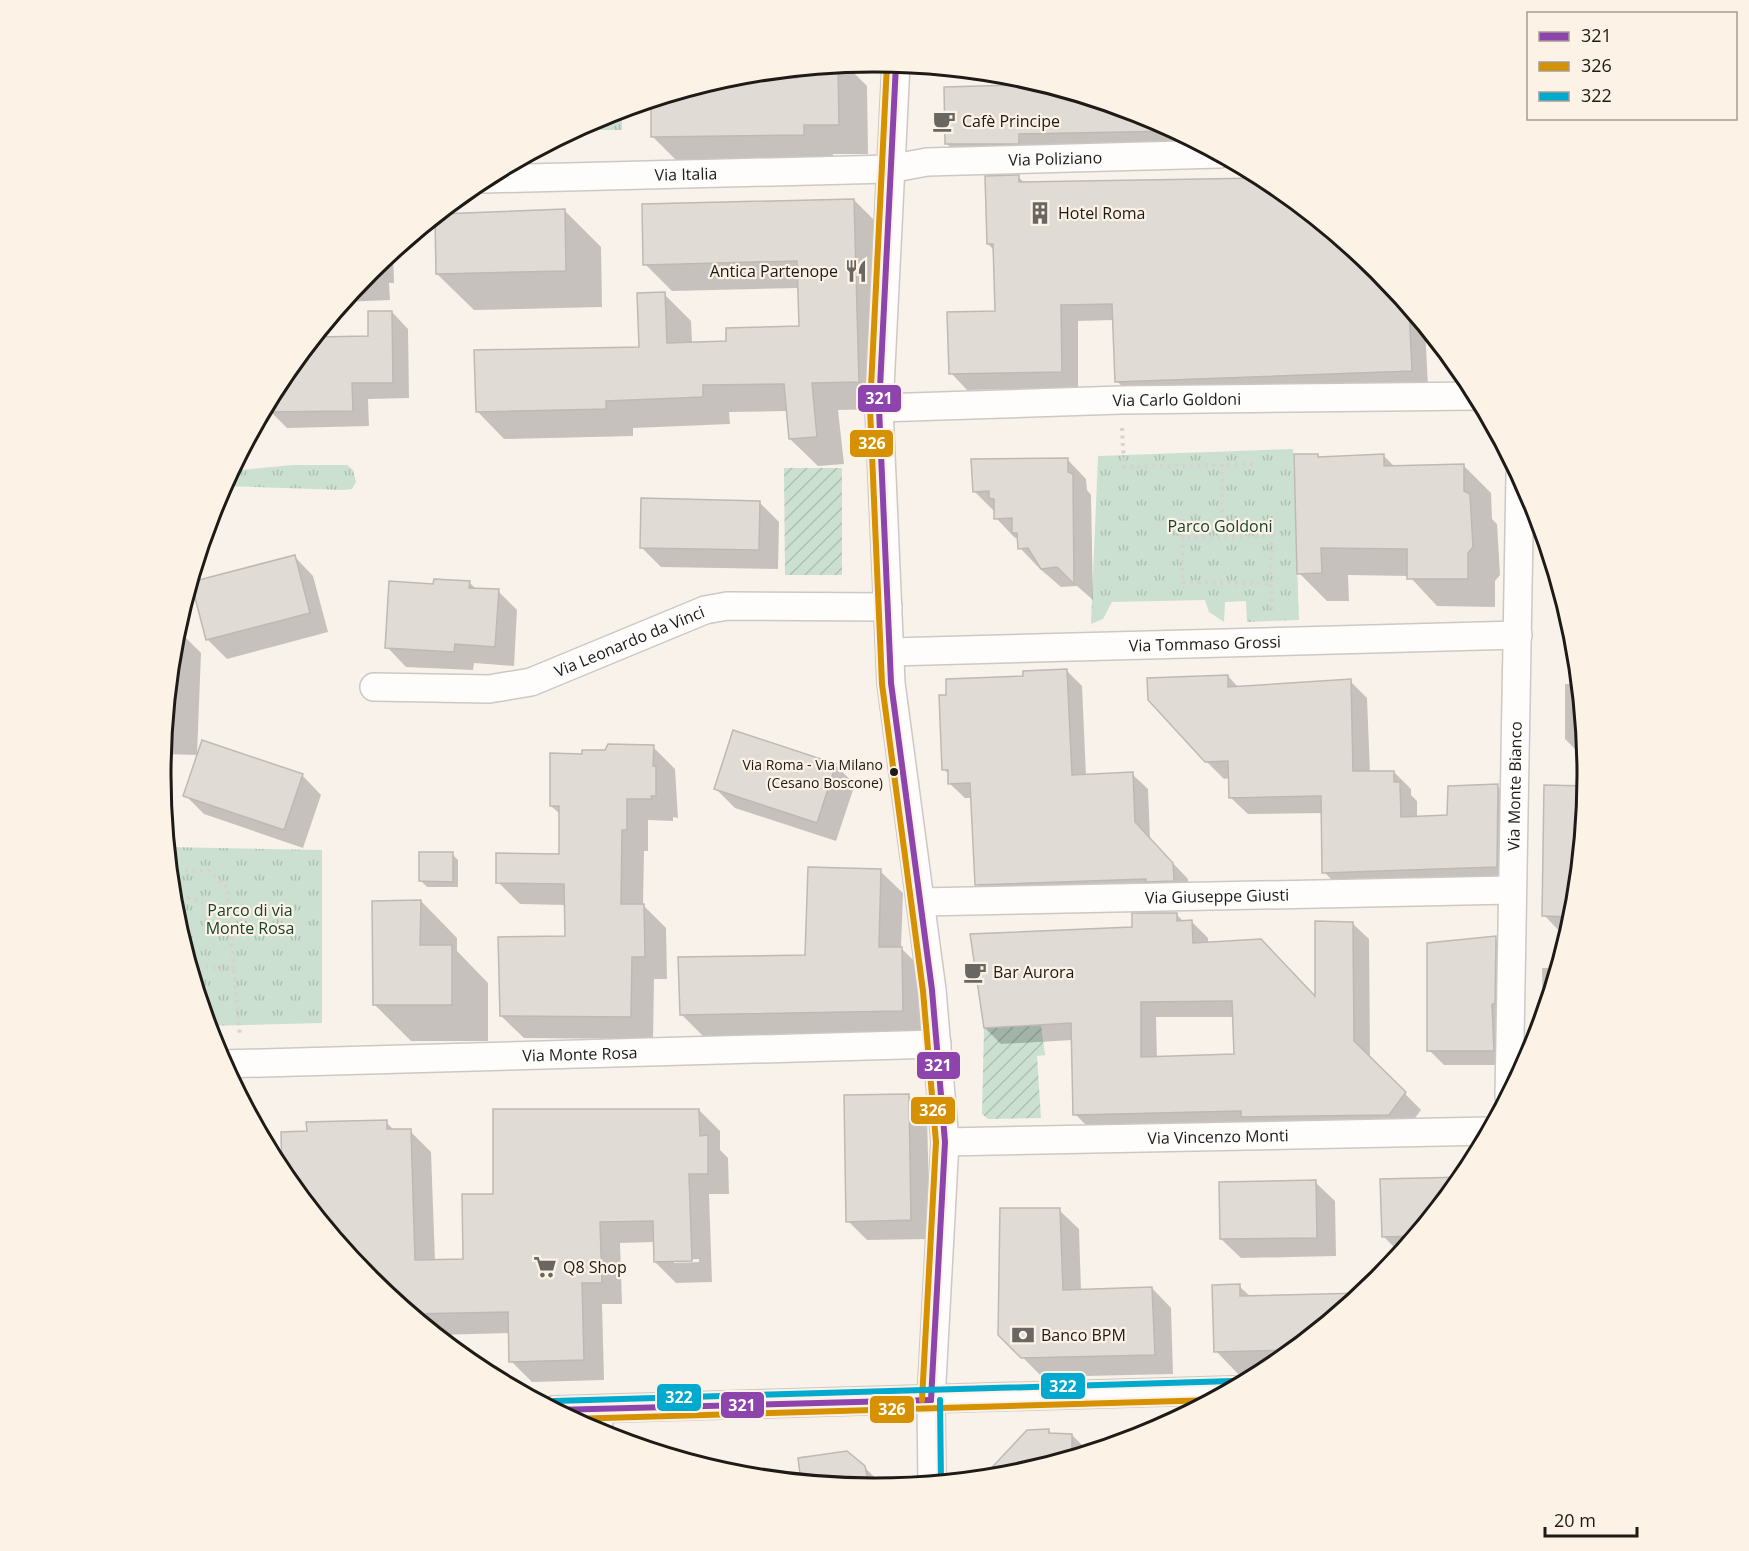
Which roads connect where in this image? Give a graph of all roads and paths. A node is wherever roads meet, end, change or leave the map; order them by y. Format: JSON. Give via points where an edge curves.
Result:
{"nodes":[{"id":1,"x":895,"y":73,"type":"edge"},
{"id":2,"x":1204,"y":154,"type":"edge"},
{"id":3,"x":889,"y":169,"type":"junction"},
{"id":4,"x":505,"y":178,"type":"edge"},
{"id":5,"x":1466,"y":396,"type":"edge"},
{"id":6,"x":1121,"y":400,"type":"junction"},
{"id":7,"x":879,"y":408,"type":"junction"},
{"id":8,"x":1222,"y":464,"type":"junction"},
{"id":9,"x":1255,"y":464,"type":"dead end"},
{"id":10,"x":1520,"y":497,"type":"edge"},
{"id":11,"x":1183,"y":514,"type":"dead end"},
{"id":12,"x":1271,"y":518,"type":"dead end"},
{"id":13,"x":1271,"y":536,"type":"junction"},
{"id":14,"x":1183,"y":537,"type":"junction"},
{"id":15,"x":1222,"y":537,"type":"junction"},
{"id":16,"x":888,"y":607,"type":"junction"},
{"id":17,"x":1518,"y":635,"type":"junction"},
{"id":18,"x":891,"y":652,"type":"junction"},
{"id":19,"x":374,"y":687,"type":"dead end"},
{"id":20,"x":178,"y":870,"type":"edge"},
{"id":21,"x":1511,"y":890,"type":"junction"},
{"id":22,"x":182,"y":898,"type":"edge"},
{"id":23,"x":921,"y":902,"type":"junction"},
{"id":24,"x":229,"y":910,"type":"junction"},
{"id":25,"x":198,"y":967,"type":"edge"},
{"id":26,"x":234,"y":969,"type":"junction"},
{"id":27,"x":937,"y":1044,"type":"junction"},
{"id":28,"x":233,"y":1063,"type":"edge"},
{"id":29,"x":233,"y":1064,"type":"edge"},
{"id":30,"x":1509,"y":1078,"type":"edge"},
{"id":31,"x":1481,"y":1131,"type":"edge"},
{"id":32,"x":945,"y":1142,"type":"junction"},
{"id":33,"x":1215,"y":1391,"type":"edge"},
{"id":34,"x":931,"y":1400,"type":"junction"},
{"id":35,"x":598,"y":1421,"type":"edge"},
{"id":36,"x":932,"y":1476,"type":"edge"}],
"edges":[{"from":1,"to":3,"type":"street"},
{"from":2,"to":3,"type":"street","name":"Via Poliziano","via":[[927,162]]},
{"from":3,"to":4,"type":"street","name":"Via Italia"},
{"from":3,"to":7,"type":"street"},
{"from":5,"to":6,"type":"street","name":"Via Carlo Goldoni"},
{"from":6,"to":7,"type":"street","name":"Via Carlo Goldoni"},
{"from":6,"to":8,"type":"path","via":[[1124,467]]},
{"from":7,"to":16,"type":"street"},
{"from":8,"to":9,"type":"path"},
{"from":8,"to":15,"type":"path"},
{"from":10,"to":17,"type":"street","name":"Via Monte Bianco"},
{"from":11,"to":14,"type":"path"},
{"from":12,"to":13,"type":"path"},
{"from":13,"to":14,"type":"path","via":[[1271,584],[1182,582]]},
{"from":13,"to":15,"type":"path"},
{"from":14,"to":15,"type":"path"},
{"from":16,"to":18,"type":"street"},
{"from":16,"to":19,"type":"street","name":"Via Leonardo da Vinci","via":[[727,606],[705,610],[531,682],[489,689]]},
{"from":17,"to":18,"type":"street","name":"Via Tommaso Grossi"},
{"from":17,"to":21,"type":"street","name":"Via Monte Bianco"},
{"from":18,"to":23,"type":"street","via":[[891,683]]},
{"from":20,"to":24,"type":"path","via":[[201,870],[219,878],[227,887]]},
{"from":21,"to":23,"type":"street","name":"Via Giuseppe Giusti"},
{"from":21,"to":30,"type":"street","name":"Via Monte Bianco"},
{"from":22,"to":24,"type":"path","via":[[199,899],[217,910]]},
{"from":23,"to":27,"type":"street"},
{"from":24,"to":26,"type":"path"},
{"from":25,"to":26,"type":"path"},
{"from":26,"to":28,"type":"path"},
{"from":27,"to":29,"type":"street","name":"Via Monte Rosa"},
{"from":27,"to":32,"type":"street"},
{"from":31,"to":32,"type":"street","name":"Via Vincenzo Monti"},
{"from":32,"to":34,"type":"street"},
{"from":33,"to":34,"type":"street"},
{"from":34,"to":35,"type":"street"},
{"from":34,"to":36,"type":"street"}]}
